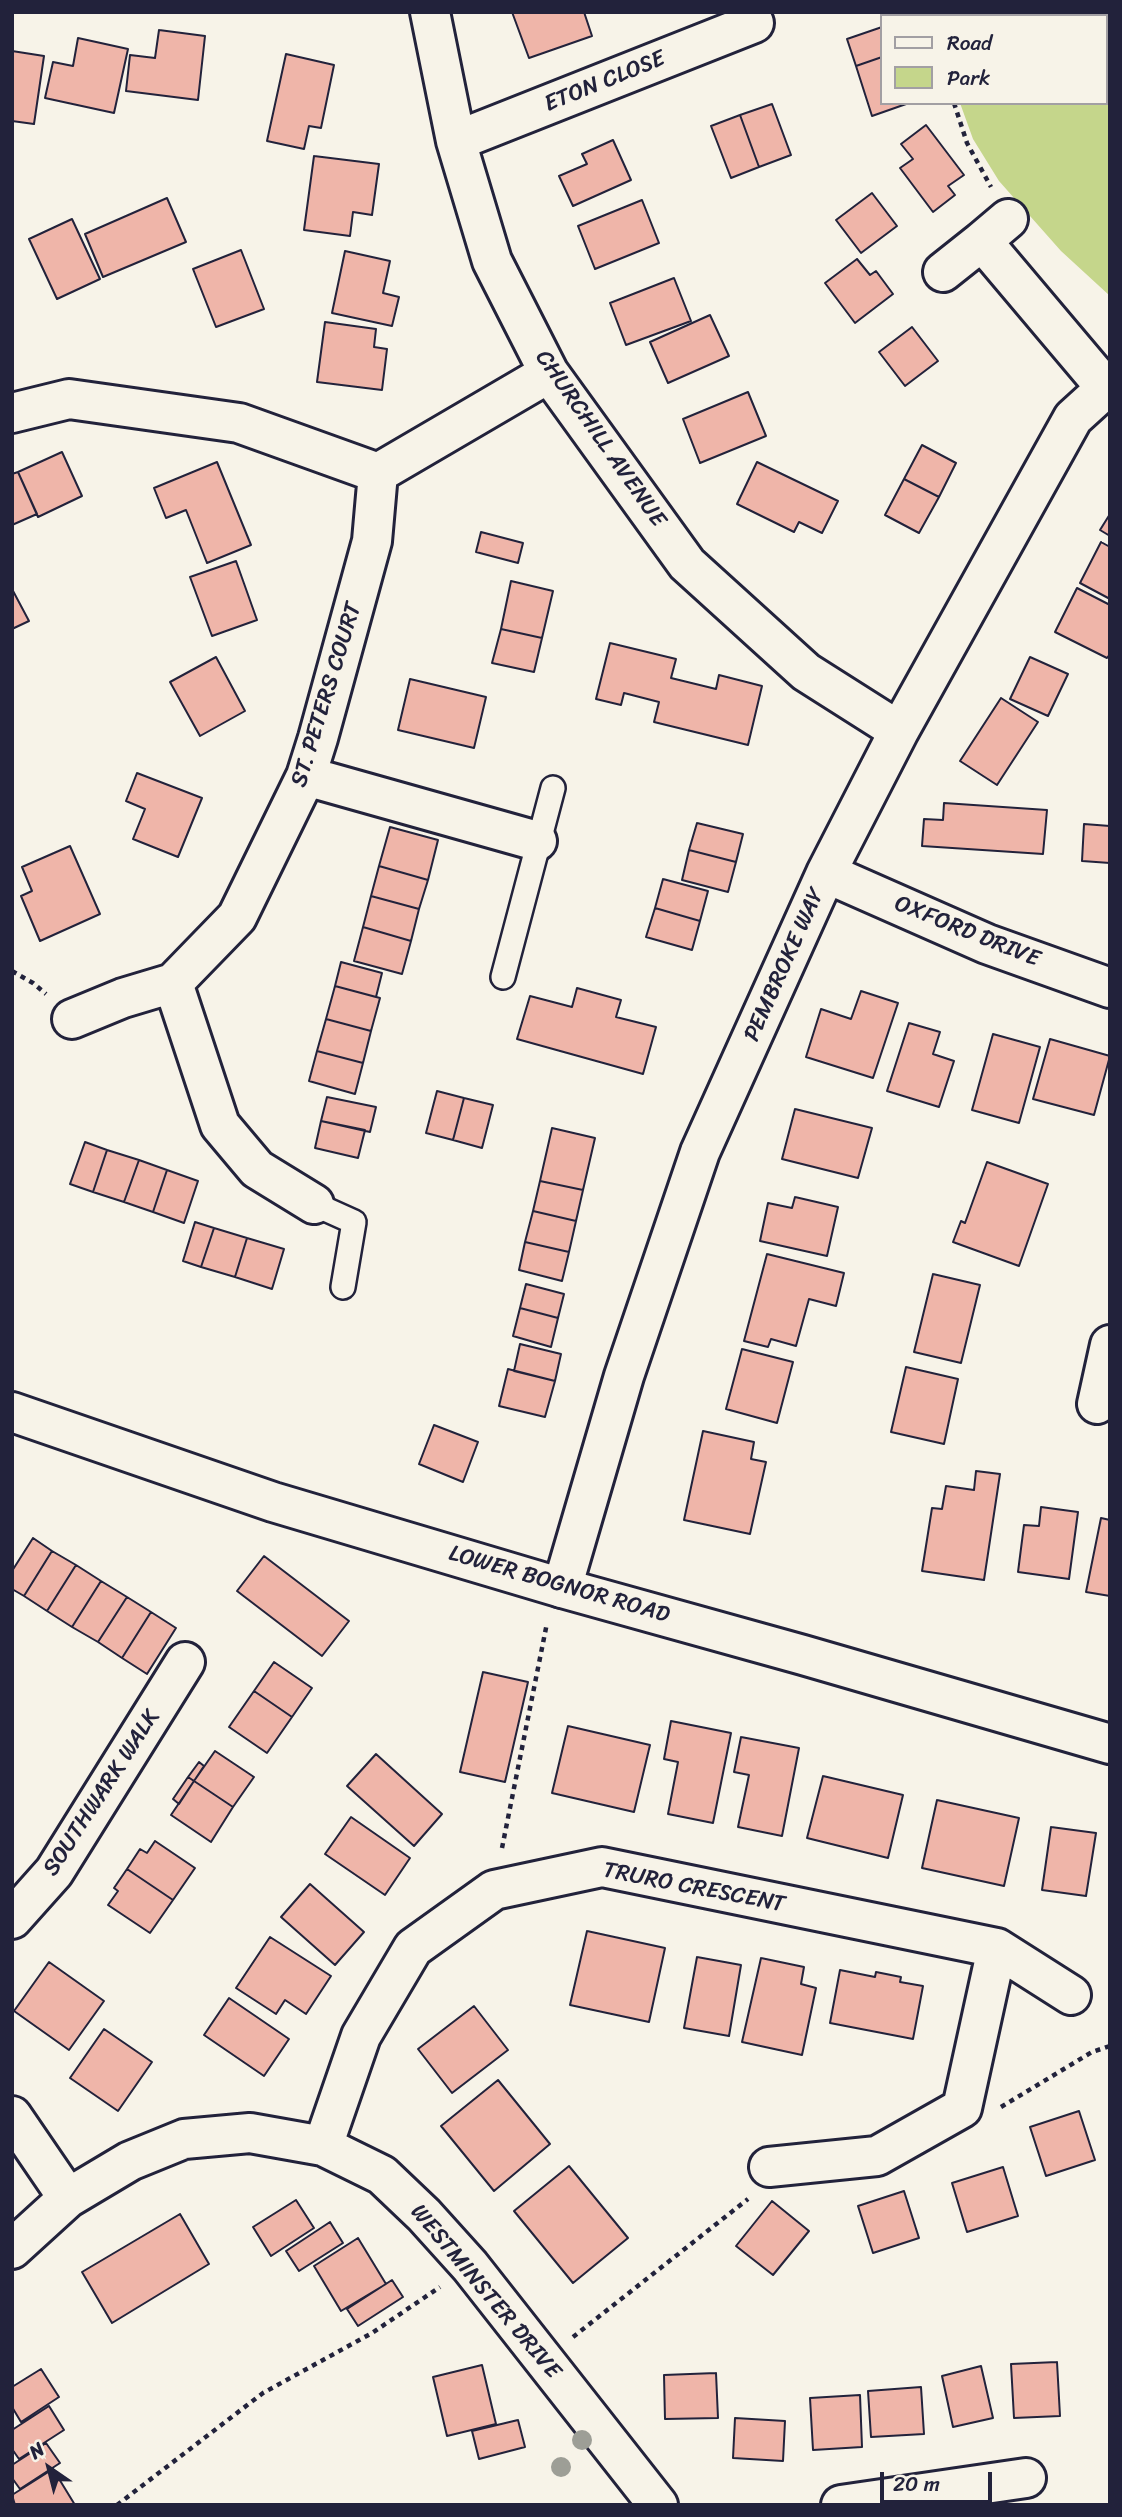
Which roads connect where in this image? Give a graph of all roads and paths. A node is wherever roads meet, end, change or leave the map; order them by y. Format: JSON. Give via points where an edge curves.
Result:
{"nodes":[{"id":1,"x":430,"y":12,"type":"edge"},
{"id":2,"x":754,"y":23,"type":"dead end"},
{"id":3,"x":955,"y":105,"type":"edge"},
{"id":4,"x":456,"y":141,"type":"junction"},
{"id":5,"x":995,"y":230,"type":"junction"},
{"id":6,"x":943,"y":272,"type":"dead end"},
{"id":7,"x":549,"y":373,"type":"junction"},
{"id":8,"x":1108,"y":388,"type":"edge"},
{"id":9,"x":12,"y":413,"type":"edge"},
{"id":10,"x":378,"y":473,"type":"junction"},
{"id":11,"x":899,"y":731,"type":"junction"},
{"id":12,"x":306,"y":776,"type":"junction"},
{"id":13,"x":553,"y":788,"type":"dead end"},
{"id":14,"x":537,"y":841,"type":"junction"},
{"id":15,"x":826,"y":873,"type":"junction"},
{"id":16,"x":503,"y":977,"type":"dead end"},
{"id":17,"x":173,"y":982,"type":"junction"},
{"id":18,"x":1110,"y":988,"type":"edge"},
{"id":19,"x":72,"y":1019,"type":"dead end"},
{"id":20,"x":314,"y":1204,"type":"joint"},
{"id":21,"x":343,"y":1287,"type":"dead end"},
{"id":22,"x":1110,"y":1345,"type":"edge"},
{"id":23,"x":1097,"y":1404,"type":"dead end"},
{"id":24,"x":12,"y":1412,"type":"edge"},
{"id":25,"x":555,"y":1601,"type":"junction"},
{"id":26,"x":185,"y":1662,"type":"dead end"},
{"id":27,"x":1110,"y":1744,"type":"edge"},
{"id":28,"x":494,"y":1890,"type":"junction"},
{"id":29,"x":12,"y":1919,"type":"edge"},
{"id":30,"x":997,"y":1948,"type":"junction"},
{"id":31,"x":1071,"y":1995,"type":"dead end"},
{"id":32,"x":12,"y":2116,"type":"edge"},
{"id":33,"x":323,"y":2146,"type":"junction"},
{"id":34,"x":769,"y":2167,"type":"dead end"},
{"id":35,"x":68,"y":2198,"type":"junction"},
{"id":36,"x":12,"y":2249,"type":"edge"},
{"id":37,"x":470,"y":2266,"type":"junction"},
{"id":38,"x":1026,"y":2478,"type":"dead end"},
{"id":39,"x":117,"y":2505,"type":"edge"},
{"id":40,"x":659,"y":2505,"type":"edge"},
{"id":41,"x":841,"y":2505,"type":"edge"}],
"edges":[{"from":1,"to":4,"type":"street","name":"CHURCHILL AVENUE"},
{"from":2,"to":4,"type":"street","name":"ETON CLOSE"},
{"from":3,"to":5,"type":"path"},
{"from":4,"to":7,"type":"street","name":"CHURCHILL AVENUE","via":[[492,261]]},
{"from":5,"to":6,"type":"street"},
{"from":5,"to":8,"type":"street"},
{"from":7,"to":10,"type":"street"},
{"from":7,"to":11,"type":"street","name":"CHURCHILL AVENUE","via":[[687,564],[806,673]]},
{"from":8,"to":11,"type":"street","name":"PEMBROKE WAY","via":[[1073,418]]},
{"from":9,"to":10,"type":"street","via":[[68,399],[239,423]]},
{"from":10,"to":12,"type":"street","name":"ST. PETERS COURT","via":[[372,541]]},
{"from":11,"to":15,"type":"street","name":"PEMBROKE WAY"},
{"from":12,"to":14,"type":"street"},
{"from":12,"to":17,"type":"street","name":"ST. PETERS COURT","via":[[237,917]]},
{"from":13,"to":14,"type":"lane"},
{"from":14,"to":16,"type":"lane"},
{"from":15,"to":18,"type":"street","name":"OXFORD DRIVE","via":[[988,944]]},
{"from":15,"to":25,"type":"street","name":"PEMBROKE WAY","via":[[700,1152]]},
{"from":17,"to":19,"type":"street","name":"ST. PETERS COURT"},
{"from":17,"to":20,"type":"street","via":[[220,1125],[257,1169]]},
{"from":20,"to":21,"type":"lane","via":[[354,1222]]},
{"from":22,"to":23,"type":"street"},
{"from":24,"to":25,"type":"street","name":"LOWER BOGNOR ROAD"},
{"from":25,"to":27,"type":"street","name":"LOWER BOGNOR ROAD","via":[[790,1651]]},
{"from":25,"to":28,"type":"path"},
{"from":26,"to":29,"type":"street","name":"SOUTHWARK WALK","via":[[54,1872]]},
{"from":28,"to":30,"type":"street","name":"TRURO CRESCENT","via":[[602,1867]]},
{"from":28,"to":33,"type":"street","name":"TRURO CRESCENT","via":[[413,1948],[361,2036]]},
{"from":30,"to":31,"type":"street","name":"TRURO CRESCENT"},
{"from":30,"to":34,"type":"street","via":[[962,2108],[877,2155]]},
{"from":32,"to":35,"type":"street"},
{"from":33,"to":35,"type":"street","name":"WESTMINSTER DRIVE","via":[[250,2133],[184,2139],[130,2161]]},
{"from":33,"to":37,"type":"street","name":"WESTMINSTER DRIVE","via":[[382,2175]]},
{"from":35,"to":36,"type":"street","name":"WESTMINSTER DRIVE"},
{"from":37,"to":39,"type":"path","via":[[372,2333],[263,2393]]},
{"from":37,"to":40,"type":"street","name":"WESTMINSTER DRIVE"},
{"from":38,"to":41,"type":"street"}]}
